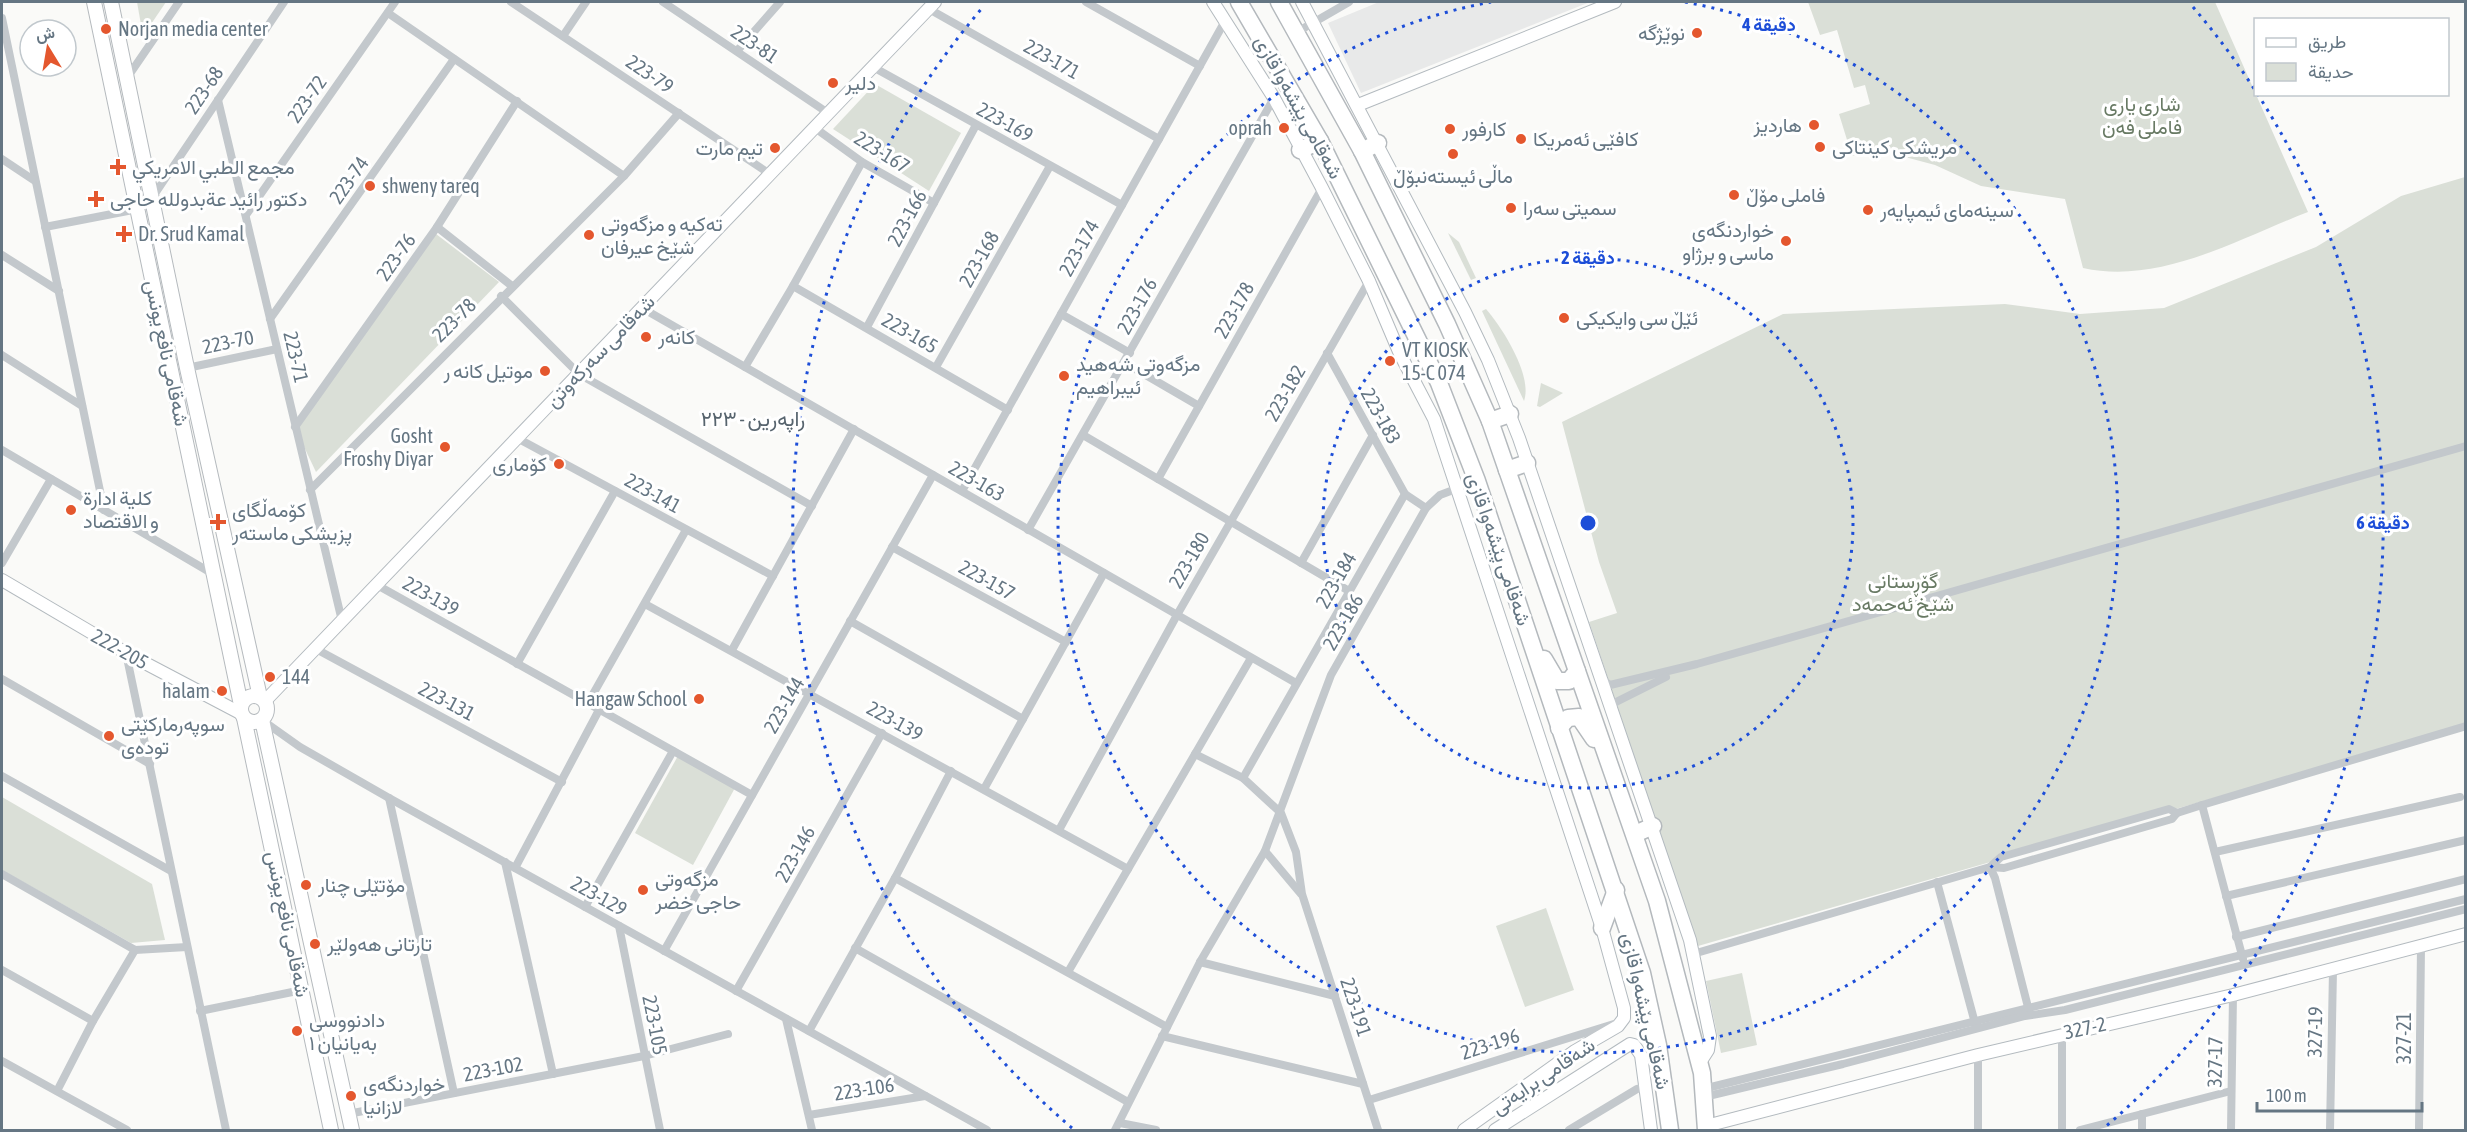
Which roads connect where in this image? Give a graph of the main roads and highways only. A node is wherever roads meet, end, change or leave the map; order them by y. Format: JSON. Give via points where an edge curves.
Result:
{"nodes":[{"id":1,"x":94,"y":2,"type":"edge"},
{"id":2,"x":111,"y":2,"type":"edge"},
{"id":3,"x":1239,"y":2,"type":"edge"},
{"id":4,"x":1279,"y":2,"type":"edge"},
{"id":5,"x":135,"y":117,"type":"junction"},
{"id":6,"x":119,"y":120,"type":"junction"},
{"id":7,"x":1320,"y":141,"type":"junction"},
{"id":8,"x":1378,"y":143,"type":"road end"},
{"id":9,"x":1300,"y":150,"type":"road end"},
{"id":10,"x":1362,"y":151,"type":"junction"},
{"id":11,"x":1510,"y":414,"type":"road end"},
{"id":12,"x":1490,"y":421,"type":"junction"},
{"id":13,"x":1527,"y":463,"type":"road end"},
{"id":14,"x":1507,"y":470,"type":"junction"},
{"id":15,"x":1522,"y":618,"type":"junction"},
{"id":16,"x":1577,"y":671,"type":"junction"},
{"id":17,"x":263,"y":699,"type":"junction"},
{"id":18,"x":242,"y":713,"type":"junction"},
{"id":19,"x":262,"y":720,"type":"junction"},
{"id":20,"x":1559,"y":728,"type":"junction"},
{"id":21,"x":1611,"y":768,"type":"junction"},
{"id":22,"x":1653,"y":826,"type":"road end"},
{"id":23,"x":1635,"y":834,"type":"junction"},
{"id":24,"x":1616,"y":890,"type":"junction"},
{"id":25,"x":1602,"y":928,"type":"road end"},
{"id":26,"x":1664,"y":1085,"type":"junction"},
{"id":27,"x":1647,"y":1087,"type":"road end"},
{"id":28,"x":1706,"y":1128,"type":"edge"},
{"id":29,"x":331,"y":1131,"type":"edge"},
{"id":30,"x":352,"y":1131,"type":"edge"},
{"id":31,"x":1670,"y":1131,"type":"edge"}],
"edges":[{"from":1,"to":6,"type":"main road","name":"شەقامی نافع یونس"},
{"from":2,"to":5,"type":"main road","name":"شەقامی نافع یونس"},
{"from":3,"to":7,"type":"highway","name":"شەقامی پێشەوا قازی"},
{"from":4,"to":10,"type":"highway","name":"شەقامی پێشەوا قازی"},
{"from":5,"to":6,"type":"main road"},
{"from":5,"to":17,"type":"main road","name":"شەقامی نافع یونس","via":[[187,368]]},
{"from":6,"to":18,"type":"main road","name":"شەقامی نافع یونس"},
{"from":7,"to":9,"type":"highway"},
{"from":7,"to":15,"type":"highway","name":"شەقامی پێشەوا قازی","via":[[1420,339],[1477,481]]},
{"from":8,"to":10,"type":"highway"},
{"from":10,"to":12,"type":"highway","name":"شەقامی پێشەوا قازی"},
{"from":11,"to":12,"type":"highway"},
{"from":12,"to":14,"type":"highway","name":"شەقامی پێشەوا قازی"},
{"from":13,"to":14,"type":"highway"},
{"from":14,"to":16,"type":"highway","name":"شەقامی پێشەوا قازی"},
{"from":15,"to":16,"type":"highway","via":[[1557,681],[1569,681]]},
{"from":15,"to":20,"type":"highway","name":"شەقامی پێشەوا قازی"},
{"from":16,"to":21,"type":"highway","name":"شەقامی پێشەوا قازی"},
{"from":17,"to":18,"type":"main road","via":[[248,697]]},
{"from":17,"to":19,"type":"main road","name":"شەقامی نافع یونس","via":[[267,709]]},
{"from":18,"to":19,"type":"main road","via":[[255,722]]},
{"from":18,"to":29,"type":"main road","name":"شەقامی نافع یونس"},
{"from":19,"to":30,"type":"main road","name":"شەقامی نافع یونس"},
{"from":20,"to":21,"type":"highway","via":[[1568,718],[1579,717]]},
{"from":20,"to":24,"type":"highway","name":"شەقامی پێشەوا قازی"},
{"from":21,"to":23,"type":"highway","name":"شەقامی پێشەوا قازی"},
{"from":22,"to":23,"type":"highway"},
{"from":23,"to":28,"type":"highway","name":"شەقامی پێشەوا قازی","via":[[1667,935],[1699,1064]]},
{"from":24,"to":25,"type":"highway"},
{"from":24,"to":26,"type":"highway","name":"شەقامی پێشەوا قازی","via":[[1642,973]]},
{"from":26,"to":27,"type":"highway"},
{"from":26,"to":31,"type":"highway","name":"شەقامی پێشەوا قازی"}]}
